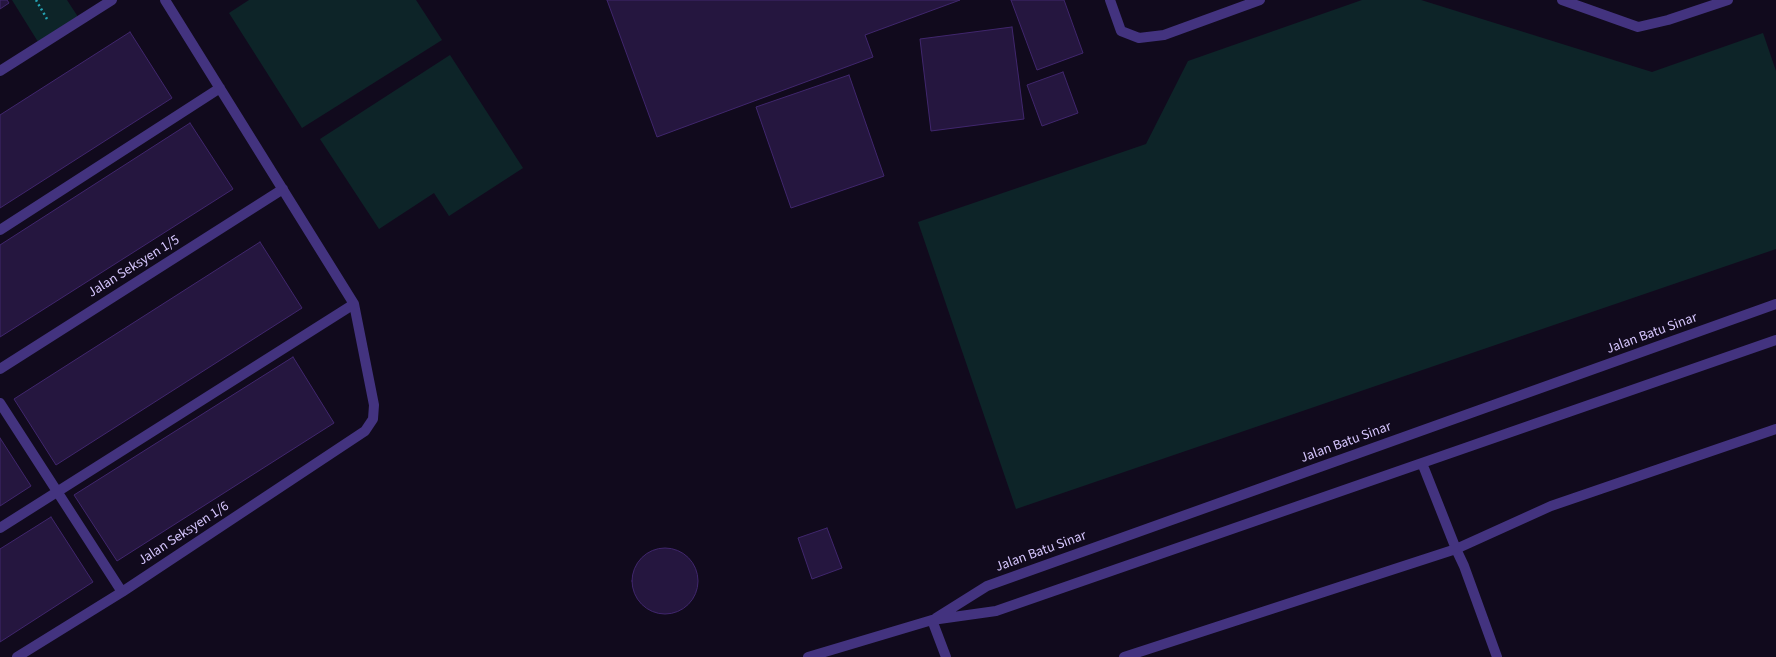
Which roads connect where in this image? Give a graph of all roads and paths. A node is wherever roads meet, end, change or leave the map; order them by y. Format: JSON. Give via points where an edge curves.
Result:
{"nodes":[{"id":1,"x":112,"y":0,"type":"edge"},
{"id":2,"x":165,"y":0,"type":"edge"},
{"id":3,"x":1110,"y":0,"type":"edge"},
{"id":4,"x":1260,"y":0,"type":"edge"},
{"id":5,"x":1562,"y":0,"type":"edge"},
{"id":6,"x":1728,"y":0,"type":"edge"},
{"id":7,"x":0,"y":71,"type":"edge"},
{"id":8,"x":220,"y":88,"type":"junction"},
{"id":9,"x":283,"y":189,"type":"junction"},
{"id":10,"x":0,"y":230,"type":"edge"},
{"id":11,"x":354,"y":304,"type":"junction"},
{"id":12,"x":1776,"y":304,"type":"edge"},
{"id":13,"x":1776,"y":340,"type":"edge"},
{"id":14,"x":0,"y":369,"type":"edge"},
{"id":15,"x":0,"y":402,"type":"edge"},
{"id":16,"x":1776,"y":429,"type":"edge"},
{"id":17,"x":1422,"y":463,"type":"junction"},
{"id":18,"x":58,"y":492,"type":"junction"},
{"id":19,"x":0,"y":528,"type":"edge"},
{"id":20,"x":1456,"y":549,"type":"junction"},
{"id":21,"x":122,"y":592,"type":"junction"},
{"id":22,"x":932,"y":620,"type":"junction"},
{"id":23,"x":17,"y":657,"type":"edge"},
{"id":24,"x":808,"y":657,"type":"edge"},
{"id":25,"x":946,"y":657,"type":"edge"},
{"id":26,"x":1124,"y":657,"type":"edge"},
{"id":27,"x":1497,"y":657,"type":"edge"}],
"edges":[{"from":1,"to":7,"type":"street"},
{"from":2,"to":8,"type":"street"},
{"from":3,"to":4,"type":"street","via":[[1121,31],[1139,38],[1164,35]]},
{"from":5,"to":6,"type":"street","via":[[1638,27]]},
{"from":8,"to":9,"type":"street"},
{"from":8,"to":10,"type":"street"},
{"from":9,"to":11,"type":"street"},
{"from":9,"to":14,"type":"street","name":"Jalan Seksyen 1/5"},
{"from":11,"to":18,"type":"street"},
{"from":11,"to":21,"type":"street","name":"Jalan Seksyen 1/6","via":[[374,405],[373,419],[365,432]]},
{"from":12,"to":22,"type":"street","name":"Jalan Batu Sinar","via":[[987,586]]},
{"from":13,"to":17,"type":"street","name":"Jalan Batu Sinar"},
{"from":15,"to":18,"type":"street"},
{"from":16,"to":20,"type":"street","via":[[1552,506]]},
{"from":17,"to":20,"type":"street"},
{"from":17,"to":22,"type":"street","name":"Jalan Batu Sinar","via":[[996,611]]},
{"from":18,"to":19,"type":"street"},
{"from":18,"to":21,"type":"street"},
{"from":20,"to":26,"type":"street"},
{"from":20,"to":27,"type":"street"},
{"from":21,"to":23,"type":"street","name":"Jalan Seksyen 1/6"},
{"from":22,"to":24,"type":"street","name":"Jalan Batu Sinar"},
{"from":22,"to":25,"type":"street"}]}
